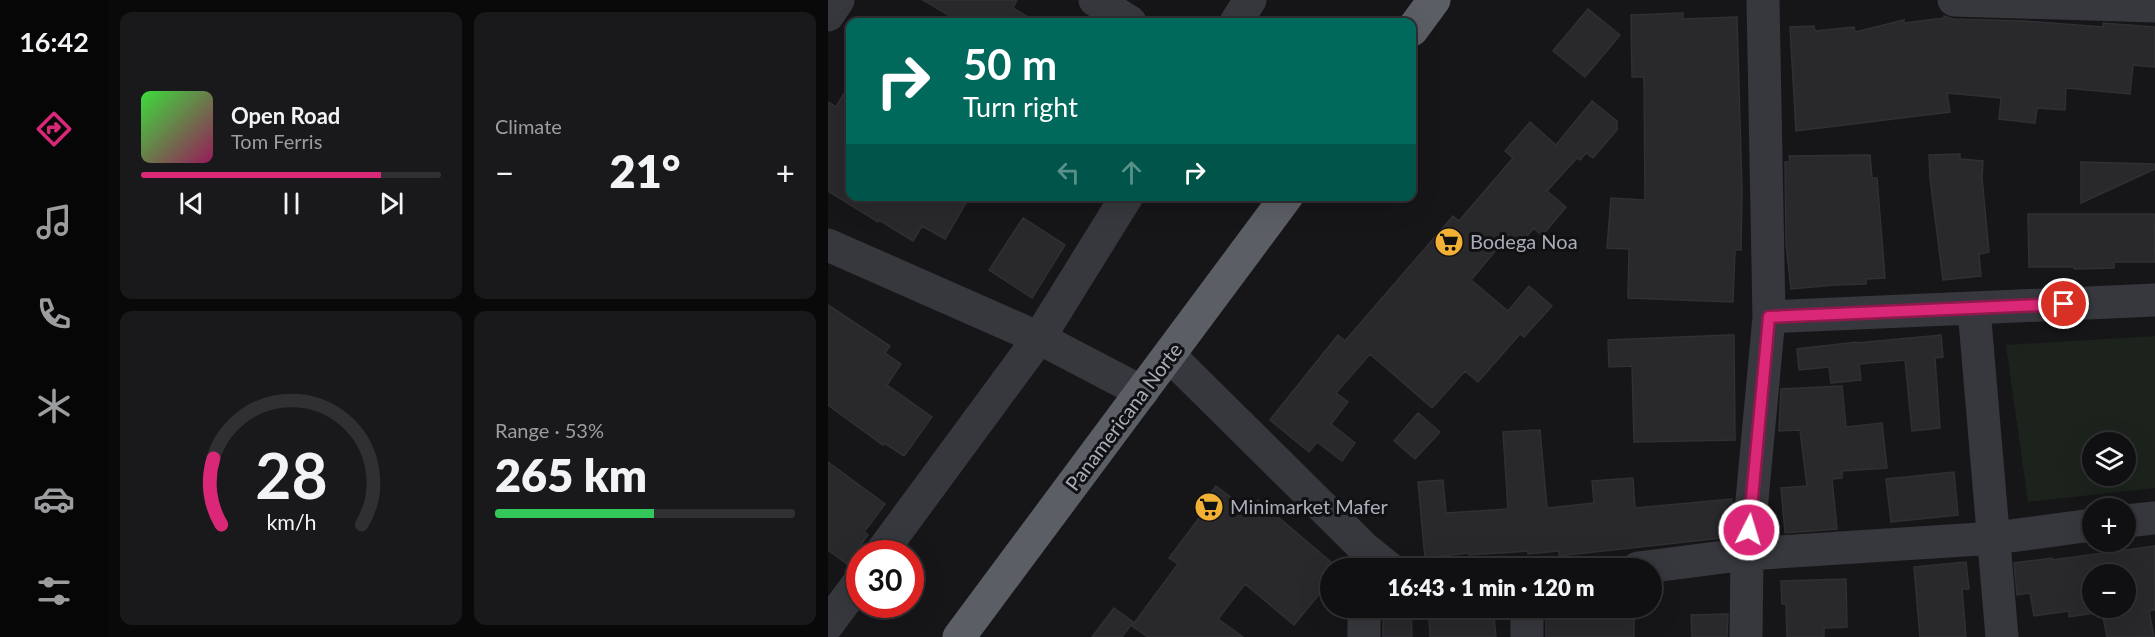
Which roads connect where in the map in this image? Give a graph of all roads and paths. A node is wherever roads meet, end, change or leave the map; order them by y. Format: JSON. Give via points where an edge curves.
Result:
{"nodes":[{"id":1,"x":838,"y":0,"type":"edge"},
{"id":2,"x":1095,"y":0,"type":"edge"},
{"id":3,"x":1250,"y":0,"type":"edge"},
{"id":4,"x":1434,"y":0,"type":"edge"},
{"id":5,"x":1763,"y":0,"type":"edge"},
{"id":6,"x":1954,"y":0,"type":"edge"},
{"id":7,"x":2155,"y":6,"type":"edge"},
{"id":8,"x":828,"y":15,"type":"edge"},
{"id":9,"x":1124,"y":18,"type":"edge"},
{"id":10,"x":1239,"y":18,"type":"edge"},
{"id":11,"x":1416,"y":25,"type":"edge"},
{"id":12,"x":1124,"y":201,"type":"edge"},
{"id":13,"x":1283,"y":201,"type":"edge"},
{"id":14,"x":828,"y":244,"type":"edge"},
{"id":15,"x":2155,"y":300,"type":"edge"},
{"id":16,"x":1974,"y":309,"type":"junction"},
{"id":17,"x":1769,"y":317,"type":"junction"},
{"id":18,"x":1039,"y":338,"type":"junction"},
{"id":19,"x":1170,"y":356,"type":"junction"},
{"id":20,"x":1142,"y":392,"type":"junction"},
{"id":21,"x":2155,"y":518,"type":"edge"},
{"id":22,"x":2136,"y":520,"type":"edge"},
{"id":23,"x":2082,"y":526,"type":"edge"},
{"id":24,"x":1995,"y":538,"type":"junction"},
{"id":25,"x":890,"y":540,"type":"edge"},
{"id":26,"x":1747,"y":554,"type":"junction"},
{"id":27,"x":1363,"y":558,"type":"edge"},
{"id":28,"x":1662,"y":565,"type":"edge"},
{"id":29,"x":846,"y":600,"type":"edge"},
{"id":30,"x":1364,"y":618,"type":"edge"},
{"id":31,"x":1527,"y":618,"type":"edge"},
{"id":32,"x":828,"y":624,"type":"edge"},
{"id":33,"x":959,"y":637,"type":"edge"},
{"id":34,"x":1364,"y":637,"type":"edge"},
{"id":35,"x":1527,"y":637,"type":"edge"},
{"id":36,"x":1746,"y":637,"type":"edge"},
{"id":37,"x":2002,"y":637,"type":"edge"}],
"edges":[{"from":1,"to":8,"type":"street"},
{"from":2,"to":9,"type":"street"},
{"from":3,"to":10,"type":"street"},
{"from":4,"to":11,"type":"highway"},
{"from":5,"to":17,"type":"street"},
{"from":6,"to":7,"type":"street"},
{"from":12,"to":18,"type":"street"},
{"from":13,"to":19,"type":"highway","name":"Panamericana Norte"},
{"from":14,"to":18,"type":"street"},
{"from":15,"to":16,"type":"street"},
{"from":16,"to":17,"type":"street"},
{"from":16,"to":24,"type":"street"},
{"from":17,"to":26,"type":"street"},
{"from":18,"to":20,"type":"street"},
{"from":18,"to":25,"type":"street"},
{"from":19,"to":20,"type":"highway","name":"Panamericana Norte"},
{"from":19,"to":27,"type":"street"},
{"from":20,"to":33,"type":"highway","name":"Panamericana Norte"},
{"from":21,"to":22,"type":"street"},
{"from":23,"to":24,"type":"street"},
{"from":24,"to":26,"type":"street"},
{"from":24,"to":37,"type":"street"},
{"from":26,"to":28,"type":"street"},
{"from":26,"to":36,"type":"street"},
{"from":29,"to":32,"type":"street"},
{"from":30,"to":34,"type":"street"},
{"from":31,"to":35,"type":"street"}]}
